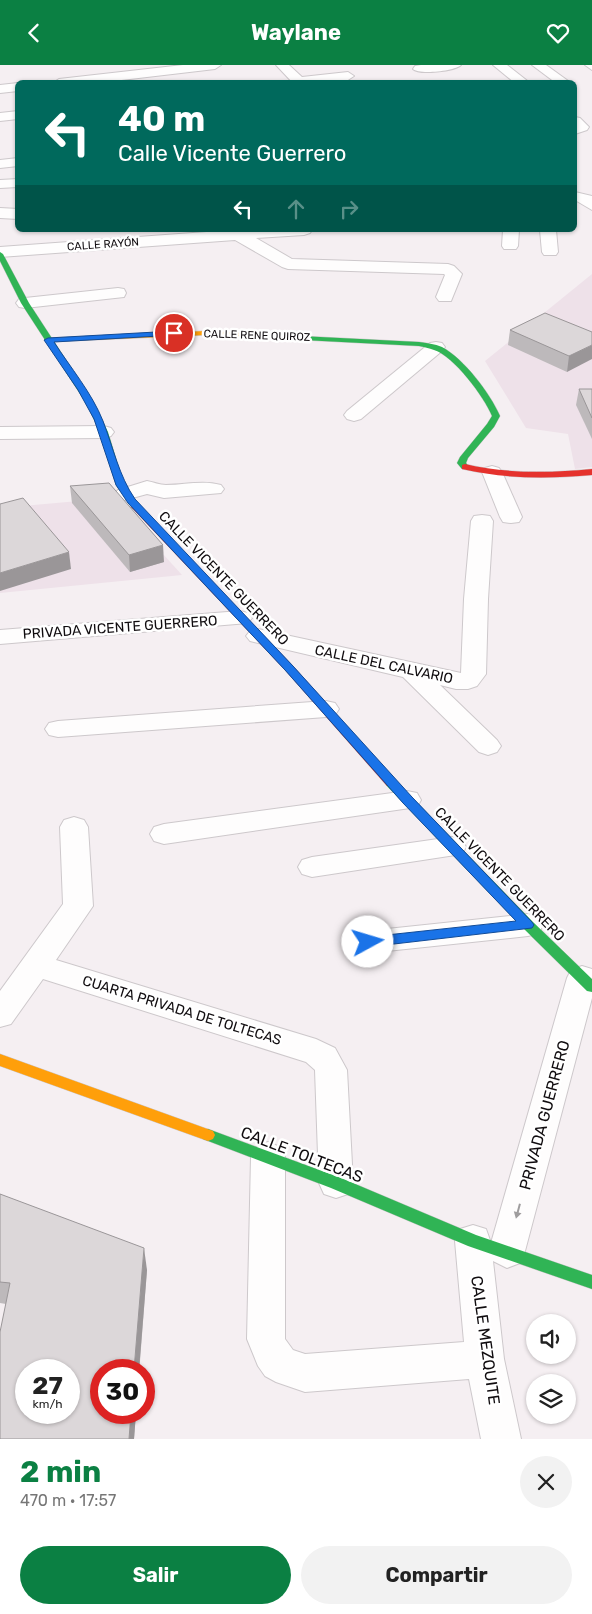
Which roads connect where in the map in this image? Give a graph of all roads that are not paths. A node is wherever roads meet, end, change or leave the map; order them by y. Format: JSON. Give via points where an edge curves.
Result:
{"nodes":[{"id":1,"x":77,"y":65,"type":"edge"},
{"id":2,"x":215,"y":65,"type":"edge"},
{"id":3,"x":282,"y":65,"type":"edge"},
{"id":4,"x":455,"y":65,"type":"edge"},
{"id":5,"x":499,"y":65,"type":"edge"},
{"id":6,"x":538,"y":65,"type":"edge"},
{"id":7,"x":417,"y":67,"type":"edge"},
{"id":8,"x":348,"y":75,"type":"dead end"},
{"id":9,"x":145,"y":78,"type":"edge"},
{"id":10,"x":84,"y":79,"type":"junction"},
{"id":11,"x":77,"y":80,"type":"edge"},
{"id":12,"x":298,"y":80,"type":"edge"},
{"id":13,"x":314,"y":80,"type":"edge"},
{"id":14,"x":432,"y":80,"type":"edge"},
{"id":15,"x":520,"y":80,"type":"edge"},
{"id":16,"x":560,"y":80,"type":"edge"},
{"id":17,"x":15,"y":87,"type":"edge"},
{"id":18,"x":0,"y":89,"type":"edge"},
{"id":19,"x":15,"y":115,"type":"edge"},
{"id":20,"x":0,"y":117,"type":"edge"},
{"id":21,"x":15,"y":162,"type":"edge"},
{"id":22,"x":0,"y":164,"type":"edge"},
{"id":23,"x":0,"y":183,"type":"edge"},
{"id":24,"x":15,"y":183,"type":"edge"},
{"id":25,"x":0,"y":213,"type":"edge"},
{"id":26,"x":15,"y":214,"type":"edge"},
{"id":27,"x":259,"y":232,"type":"edge"},
{"id":28,"x":511,"y":232,"type":"edge"},
{"id":29,"x":548,"y":232,"type":"edge"},
{"id":30,"x":237,"y":234,"type":"junction"},
{"id":31,"x":510,"y":247,"type":"dead end"},
{"id":32,"x":550,"y":252,"type":"dead end"},
{"id":33,"x":0,"y":253,"type":"edge"},
{"id":34,"x":311,"y":265,"type":"junction"},
{"id":35,"x":308,"y":283,"type":"dead end"},
{"id":36,"x":118,"y":293,"type":"dead end"},
{"id":37,"x":446,"y":297,"type":"dead end"},
{"id":38,"x":25,"y":303,"type":"junction"},
{"id":39,"x":48,"y":340,"type":"junction"},
{"id":40,"x":436,"y":347,"type":"junction"},
{"id":41,"x":354,"y":415,"type":"dead end"},
{"id":42,"x":104,"y":432,"type":"junction"},
{"id":43,"x":0,"y":433,"type":"edge"},
{"id":44,"x":492,"y":472,"type":"junction"},
{"id":45,"x":592,"y":472,"type":"edge"},
{"id":46,"x":214,"y":489,"type":"dead end"},
{"id":47,"x":125,"y":494,"type":"junction"},
{"id":48,"x":511,"y":517,"type":"dead end"},
{"id":49,"x":482,"y":521,"type":"dead end"},
{"id":50,"x":240,"y":618,"type":"junction"},
{"id":51,"x":258,"y":636,"type":"junction"},
{"id":52,"x":0,"y":637,"type":"edge"},
{"id":53,"x":411,"y":671,"type":"junction"},
{"id":54,"x":326,"y":709,"type":"junction"},
{"id":55,"x":58,"y":729,"type":"dead end"},
{"id":56,"x":488,"y":746,"type":"dead end"},
{"id":57,"x":408,"y":800,"type":"junction"},
{"id":58,"x":74,"y":827,"type":"dead end"},
{"id":59,"x":164,"y":834,"type":"dead end"},
{"id":60,"x":452,"y":847,"type":"junction"},
{"id":61,"x":312,"y":867,"type":"dead end"},
{"id":62,"x":528,"y":925,"type":"junction"},
{"id":63,"x":368,"y":942,"type":"dead end"},
{"id":64,"x":34,"y":965,"type":"junction"},
{"id":65,"x":587,"y":983,"type":"edge"},
{"id":66,"x":0,"y":1015,"type":"edge"},
{"id":67,"x":0,"y":1060,"type":"edge"},
{"id":68,"x":268,"y":1157,"type":"junction"},
{"id":69,"x":336,"y":1183,"type":"junction"},
{"id":70,"x":490,"y":1246,"type":"junction"},
{"id":71,"x":592,"y":1282,"type":"edge"},
{"id":72,"x":486,"y":1359,"type":"junction"},
{"id":73,"x":501,"y":1439,"type":"edge"}],
"edges":[{"from":1,"to":10,"type":"street"},
{"from":2,"to":9,"type":"street"},
{"from":3,"to":12,"type":"street"},
{"from":4,"to":7,"type":"street"},
{"from":5,"to":15,"type":"street"},
{"from":6,"to":16,"type":"street"},
{"from":7,"to":14,"type":"street"},
{"from":8,"to":13,"type":"street"},
{"from":9,"to":10,"type":"street"},
{"from":10,"to":11,"type":"street"},
{"from":17,"to":18,"type":"street"},
{"from":19,"to":20,"type":"street"},
{"from":21,"to":22,"type":"street"},
{"from":23,"to":24,"type":"street"},
{"from":25,"to":26,"type":"street"},
{"from":27,"to":30,"type":"street","name":"CALLE RAYÓN"},
{"from":28,"to":31,"type":"street"},
{"from":29,"to":32,"type":"street"},
{"from":30,"to":33,"type":"street","name":"CALLE RAYÓN"},
{"from":30,"to":34,"type":"street","via":[[288,264]]},
{"from":33,"to":38,"type":"street","name":"CALLE VICENTE GUERRERO"},
{"from":34,"to":35,"type":"street"},
{"from":34,"to":37,"type":"street","via":[[448,269],[454,274]]},
{"from":36,"to":38,"type":"street"},
{"from":38,"to":39,"type":"street","name":"CALLE VICENTE GUERRERO"},
{"from":39,"to":40,"type":"street","name":"CALLE RENE QUIROZ","via":[[206,333],[419,343]]},
{"from":39,"to":42,"type":"street","name":"CALLE VICENTE GUERRERO","via":[[90,403]]},
{"from":40,"to":41,"type":"street"},
{"from":40,"to":44,"type":"street","via":[[453,358],[489,401],[496,415],[492,425],[461,463],[473,470]]},
{"from":42,"to":43,"type":"street"},
{"from":42,"to":47,"type":"street","name":"CALLE VICENTE GUERRERO"},
{"from":44,"to":45,"type":"street"},
{"from":44,"to":48,"type":"street"},
{"from":46,"to":47,"type":"street","via":[[164,492],[147,487]]},
{"from":47,"to":50,"type":"street","name":"CALLE VICENTE GUERRERO"},
{"from":49,"to":53,"type":"street","name":"CALLE DEL CALVARIO","via":[[474,674],[468,681],[463,681]]},
{"from":50,"to":51,"type":"street","name":"CALLE VICENTE GUERRERO"},
{"from":50,"to":52,"type":"street","name":"PRIVADA VICENTE GUERRERO"},
{"from":51,"to":53,"type":"street","name":"CALLE DEL CALVARIO"},
{"from":51,"to":54,"type":"street","name":"CALLE VICENTE GUERRERO"},
{"from":53,"to":56,"type":"street"},
{"from":54,"to":55,"type":"street"},
{"from":54,"to":57,"type":"street","name":"CALLE VICENTE GUERRERO"},
{"from":57,"to":59,"type":"street"},
{"from":57,"to":60,"type":"street","name":"CALLE VICENTE GUERRERO"},
{"from":58,"to":64,"type":"street","via":[[78,906]]},
{"from":60,"to":61,"type":"street"},
{"from":60,"to":62,"type":"street","name":"CALLE VICENTE GUERRERO"},
{"from":62,"to":63,"type":"street"},
{"from":62,"to":65,"type":"street","name":"CALLE VICENTE GUERRERO"},
{"from":64,"to":66,"type":"street"},
{"from":64,"to":69,"type":"street","name":"CUARTA PRIVADA DE TOLTECAS","via":[[316,1052],[326,1060],[331,1070]]},
{"from":65,"to":70,"type":"street","name":"PRIVADA GUERRERO","one_way":true},
{"from":67,"to":68,"type":"street","name":"CALLE TOLTECAS"},
{"from":68,"to":69,"type":"street","name":"CALLE TOLTECAS"},
{"from":68,"to":72,"type":"street","via":[[266,1339],[270,1354],[280,1365],[305,1373]]},
{"from":69,"to":70,"type":"street","name":"CALLE TOLTECAS"},
{"from":70,"to":71,"type":"street","name":"CALLE TOLTECAS"},
{"from":70,"to":72,"type":"street","name":"CALLE MEZQUITE"},
{"from":72,"to":73,"type":"street","name":"CALLE MEZQUITE"}]}
